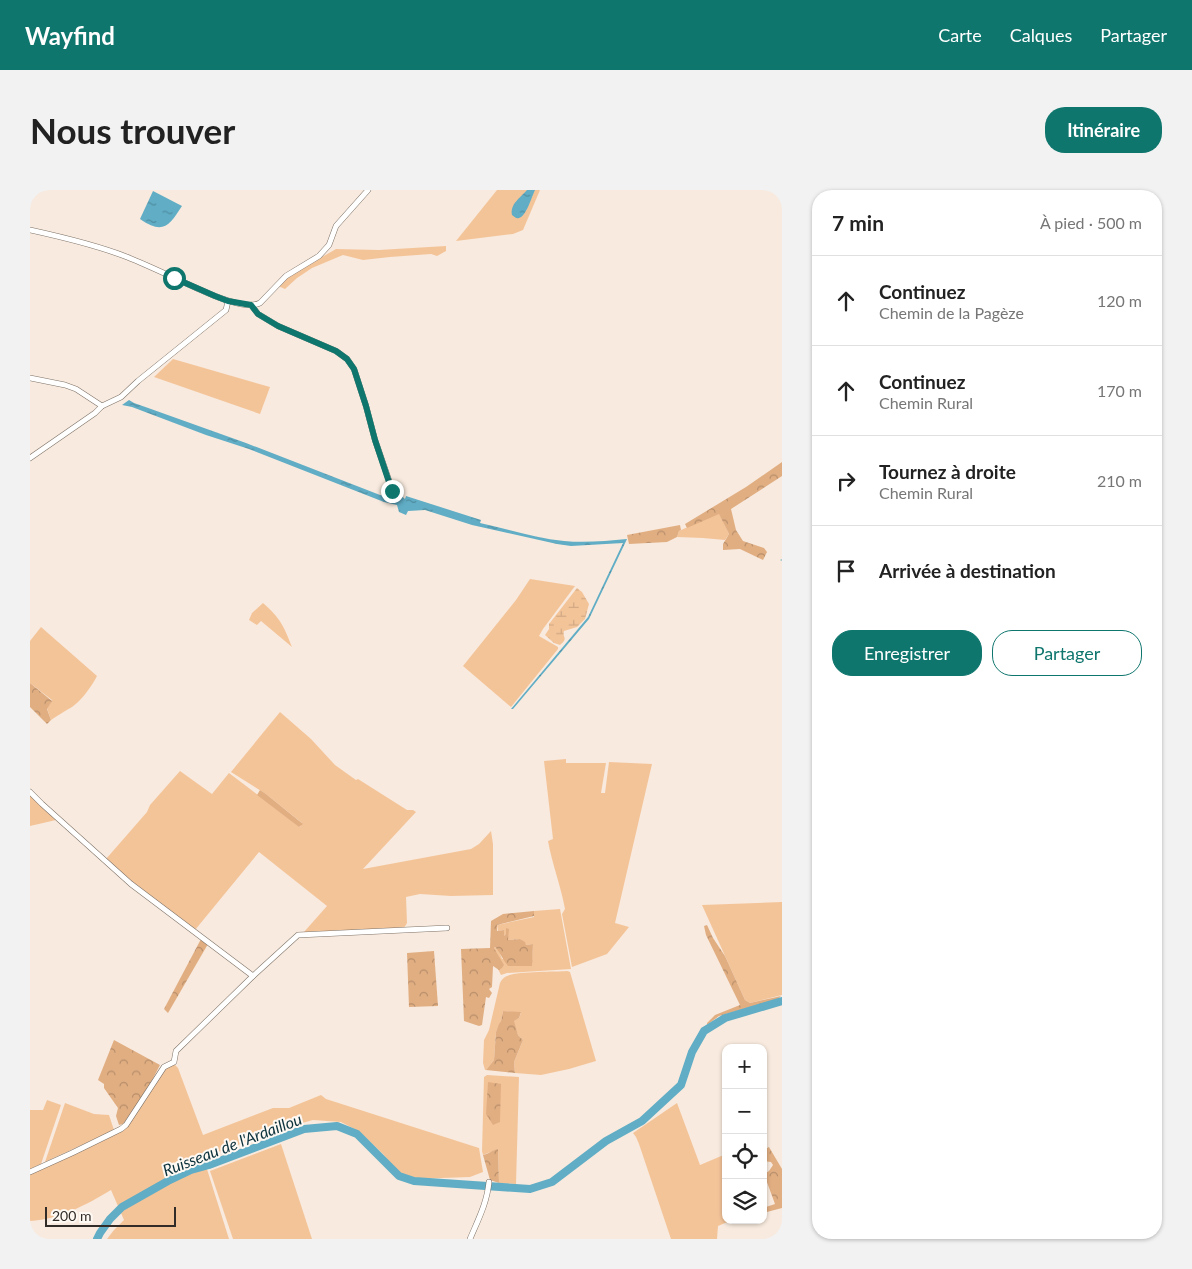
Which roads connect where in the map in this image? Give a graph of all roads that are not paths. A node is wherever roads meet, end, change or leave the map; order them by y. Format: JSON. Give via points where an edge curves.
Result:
{"nodes":[{"id":1,"x":368,"y":190,"type":"edge"},
{"id":2,"x":30,"y":230,"type":"edge"},
{"id":3,"x":228,"y":301,"type":"junction"},
{"id":4,"x":251,"y":305,"type":"junction"},
{"id":5,"x":30,"y":378,"type":"edge"},
{"id":6,"x":102,"y":406,"type":"junction"},
{"id":7,"x":30,"y":458,"type":"edge"},
{"id":8,"x":394,"y":495,"type":"dead end"},
{"id":9,"x":30,"y":792,"type":"edge"},
{"id":10,"x":447,"y":928,"type":"dead end"},
{"id":11,"x":253,"y":976,"type":"junction"},
{"id":12,"x":30,"y":1172,"type":"edge"},
{"id":13,"x":489,"y":1182,"type":"dead end"},
{"id":14,"x":470,"y":1239,"type":"edge"}],
"edges":[{"from":1,"to":4,"type":"street","via":[[336,226],[329,245],[319,256],[286,276],[260,303]]},
{"from":2,"to":3,"type":"street","via":[[126,257]]},
{"from":3,"to":4,"type":"street"},
{"from":3,"to":6,"type":"street","via":[[226,310],[121,397]]},
{"from":4,"to":8,"type":"street","via":[[258,314],[278,326],[347,359],[354,369]]},
{"from":5,"to":6,"type":"street","via":[[76,389]]},
{"from":6,"to":7,"type":"street"},
{"from":9,"to":11,"type":"street","via":[[131,884]]},
{"from":10,"to":11,"type":"street","via":[[298,935]]},
{"from":11,"to":12,"type":"street","via":[[176,1051],[174,1062],[164,1067],[126,1125]]},
{"from":13,"to":14,"type":"street","via":[[485,1204]]}]}
